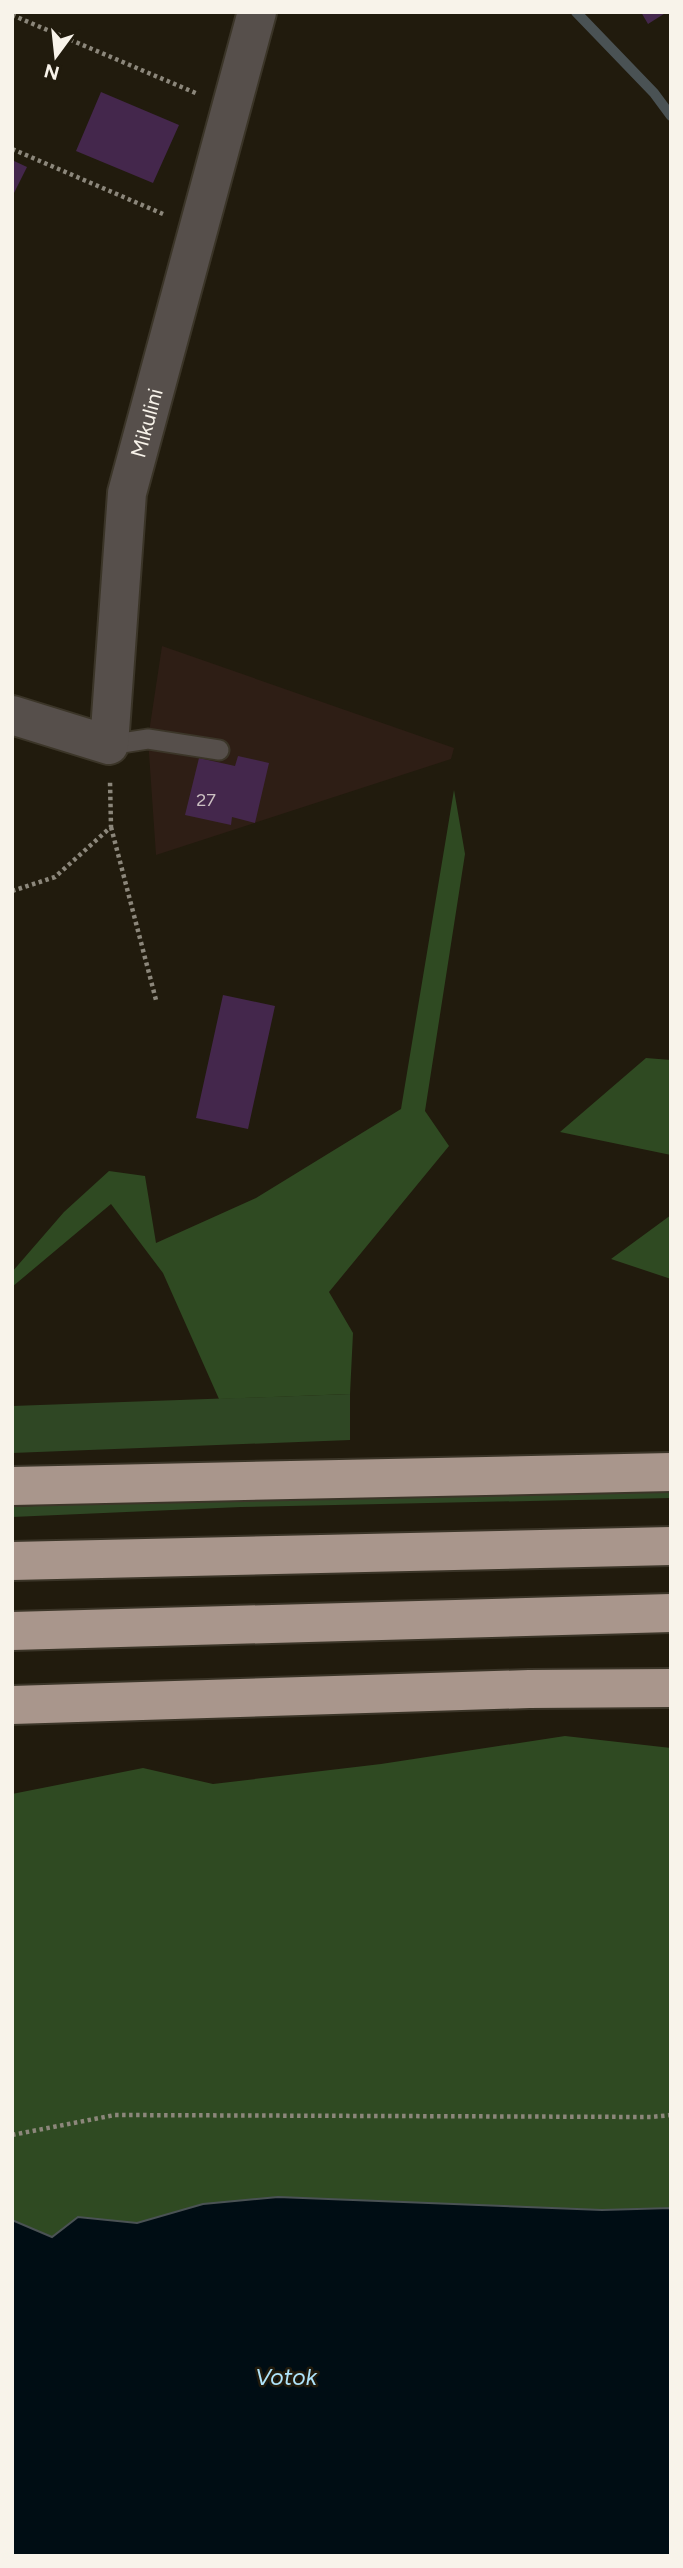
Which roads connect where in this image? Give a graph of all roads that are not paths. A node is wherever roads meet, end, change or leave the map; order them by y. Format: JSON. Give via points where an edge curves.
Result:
{"nodes":[{"id":1,"x":257,"y":12,"type":"edge"},
{"id":2,"x":12,"y":715,"type":"edge"},
{"id":3,"x":109,"y":745,"type":"junction"},
{"id":4,"x":219,"y":750,"type":"dead end"},
{"id":5,"x":671,"y":1472,"type":"edge"},
{"id":6,"x":12,"y":1486,"type":"edge"},
{"id":7,"x":671,"y":1546,"type":"edge"},
{"id":8,"x":12,"y":1561,"type":"edge"},
{"id":9,"x":671,"y":1614,"type":"edge"},
{"id":10,"x":12,"y":1631,"type":"edge"},
{"id":11,"x":671,"y":1689,"type":"edge"},
{"id":12,"x":12,"y":1705,"type":"edge"}],
"edges":[{"from":1,"to":3,"type":"street","name":"Mikulini","via":[[127,493]]},
{"from":2,"to":3,"type":"street"},
{"from":3,"to":4,"type":"lane","via":[[148,739]]},
{"from":5,"to":6,"type":"highway"},
{"from":7,"to":8,"type":"highway"},
{"from":9,"to":10,"type":"highway"},
{"from":11,"to":12,"type":"highway"}]}
